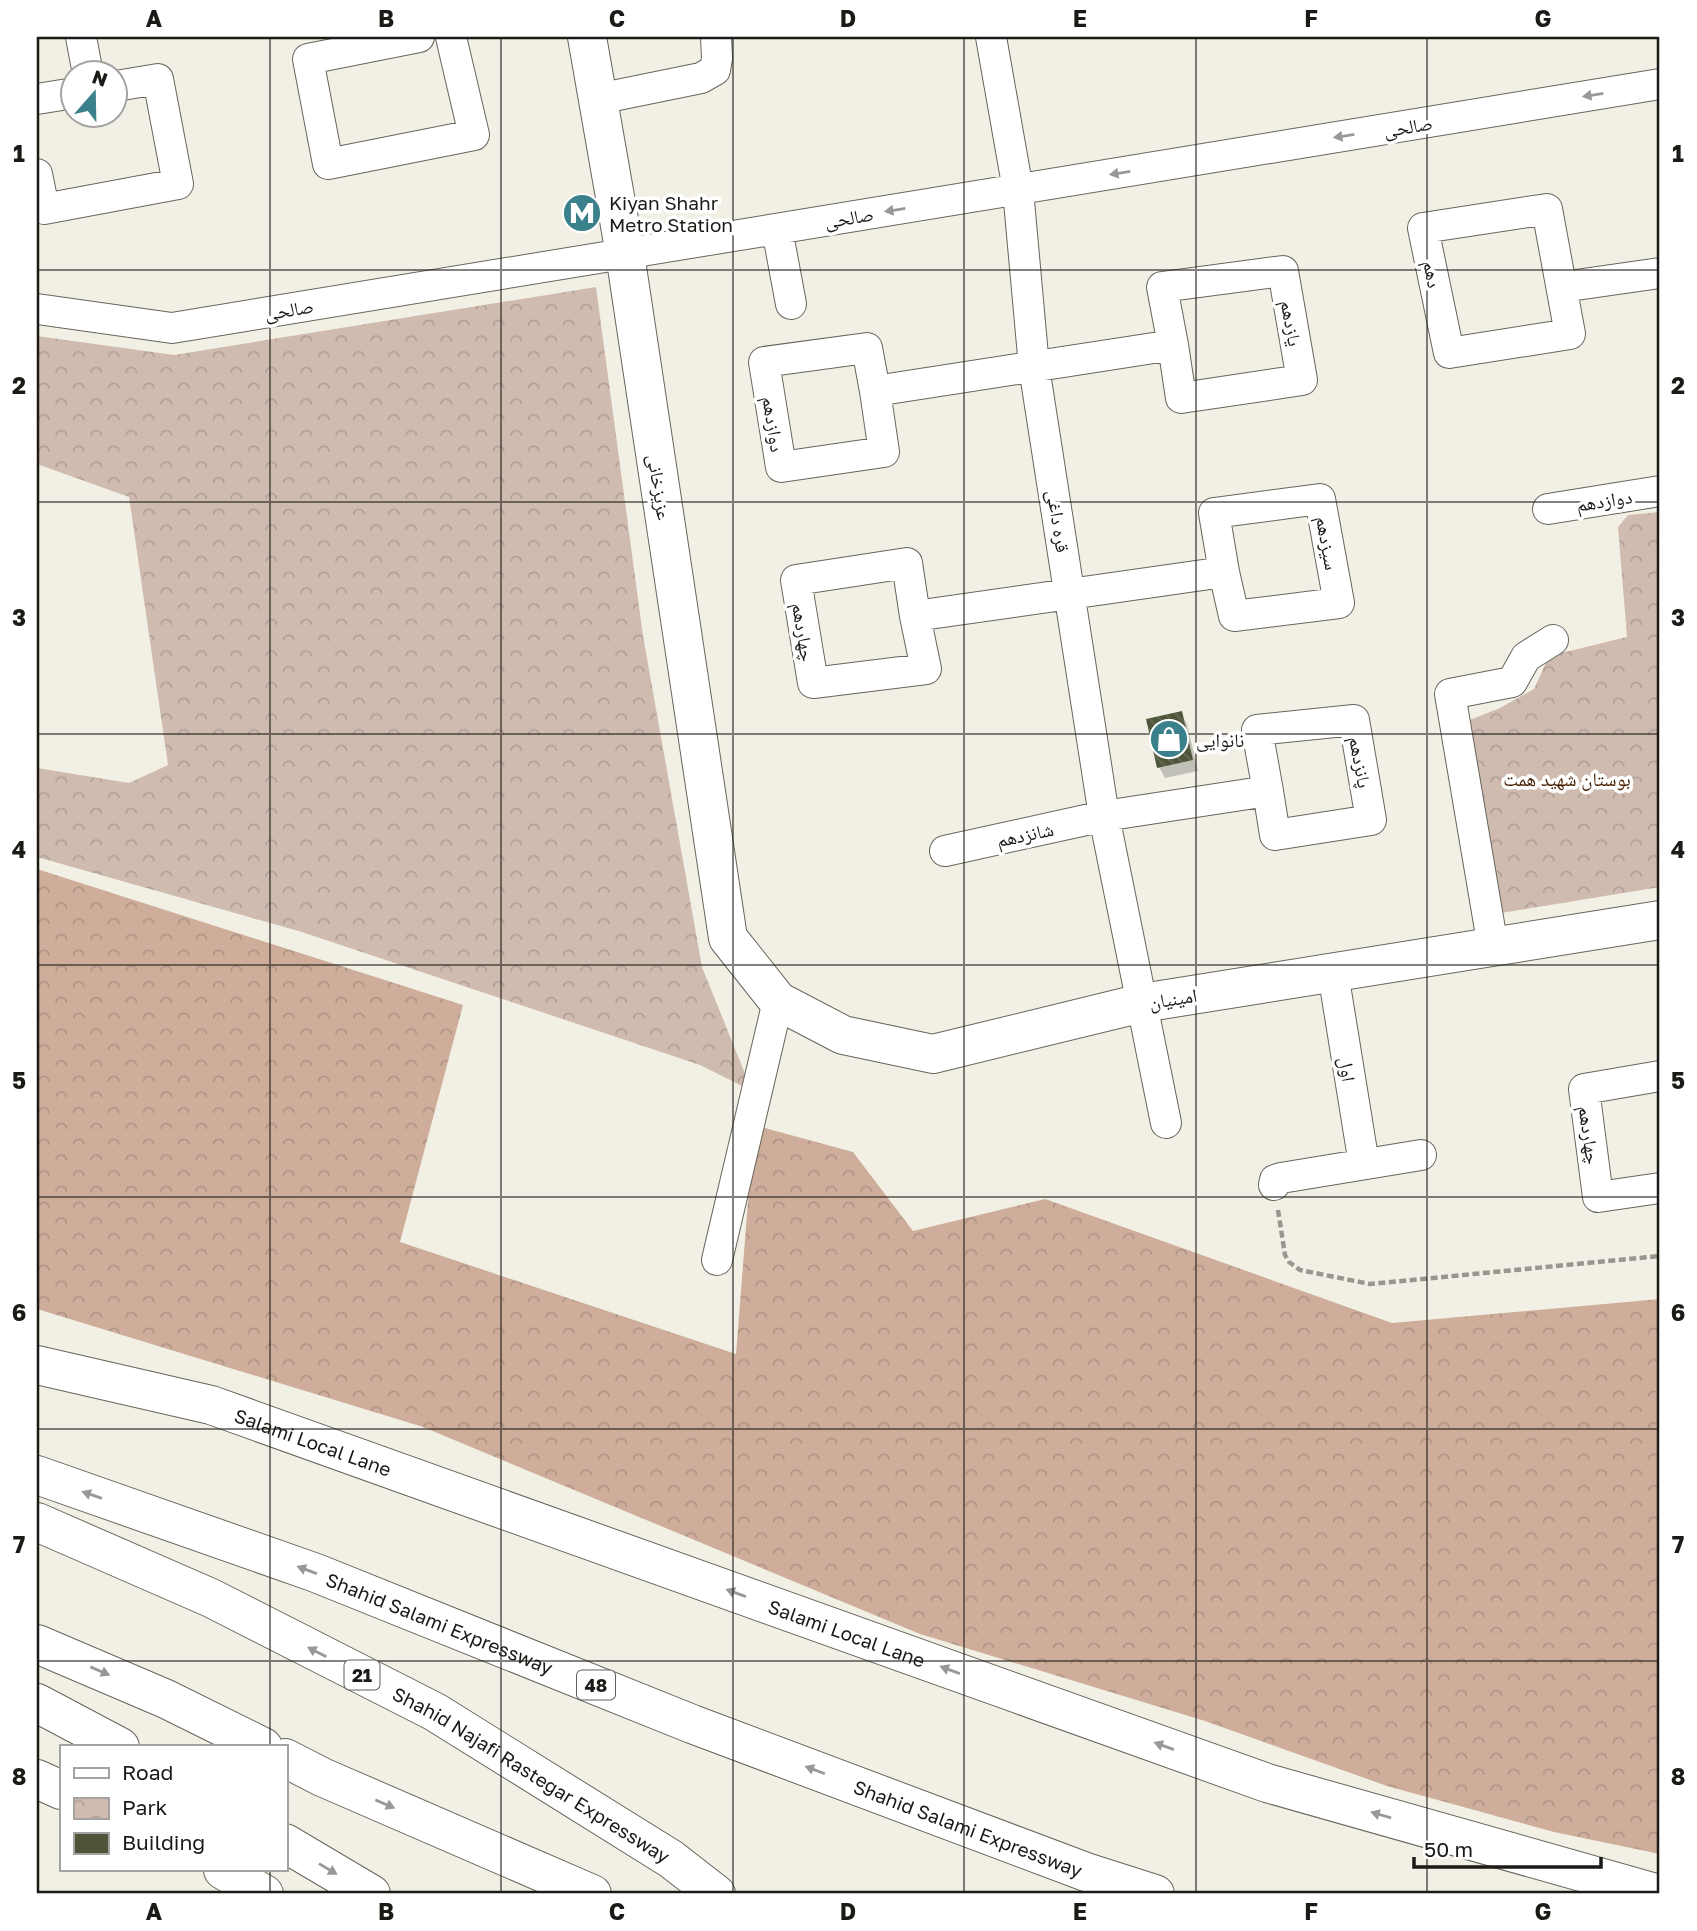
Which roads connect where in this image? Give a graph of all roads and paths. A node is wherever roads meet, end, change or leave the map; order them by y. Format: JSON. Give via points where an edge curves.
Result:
{"nodes":[{"id":1,"x":81,"y":37,"type":"edge"},
{"id":2,"x":419,"y":37,"type":"edge"},
{"id":3,"x":451,"y":37,"type":"edge"},
{"id":4,"x":587,"y":37,"type":"edge"},
{"id":5,"x":716,"y":37,"type":"edge"},
{"id":6,"x":991,"y":37,"type":"edge"},
{"id":7,"x":384,"y":40,"type":"edge"},
{"id":8,"x":86,"y":60,"type":"edge"},
{"id":9,"x":130,"y":84,"type":"edge"},
{"id":10,"x":1660,"y":85,"type":"edge"},
{"id":11,"x":60,"y":95,"type":"edge"},
{"id":12,"x":37,"y":99,"type":"edge"},
{"id":13,"x":598,"y":99,"type":"junction"},
{"id":14,"x":37,"y":174,"type":"edge"},
{"id":15,"x":1018,"y":190,"type":"junction"},
{"id":16,"x":777,"y":229,"type":"junction"},
{"id":17,"x":625,"y":254,"type":"junction"},
{"id":18,"x":1660,"y":272,"type":"edge"},
{"id":19,"x":1562,"y":287,"type":"junction"},
{"id":20,"x":791,"y":304,"type":"dead end"},
{"id":21,"x":37,"y":309,"type":"edge"},
{"id":22,"x":1173,"y":345,"type":"junction"},
{"id":23,"x":1034,"y":367,"type":"junction"},
{"id":24,"x":875,"y":391,"type":"junction"},
{"id":25,"x":1660,"y":491,"type":"edge"},
{"id":26,"x":1548,"y":509,"type":"dead end"},
{"id":27,"x":1224,"y":572,"type":"junction"},
{"id":28,"x":1070,"y":595,"type":"junction"},
{"id":29,"x":915,"y":616,"type":"junction"},
{"id":30,"x":1553,"y":640,"type":"dead end"},
{"id":31,"x":1268,"y":790,"type":"junction"},
{"id":32,"x":1104,"y":816,"type":"junction"},
{"id":33,"x":945,"y":851,"type":"dead end"},
{"id":34,"x":1660,"y":920,"type":"edge"},
{"id":35,"x":728,"y":938,"type":"joint"},
{"id":36,"x":1493,"y":947,"type":"junction"},
{"id":37,"x":1333,"y":973,"type":"junction"},
{"id":38,"x":778,"y":1001,"type":"junction"},
{"id":39,"x":1142,"y":1003,"type":"junction"},
{"id":40,"x":1660,"y":1076,"type":"edge"},
{"id":41,"x":1166,"y":1123,"type":"dead end"},
{"id":42,"x":1421,"y":1154,"type":"dead end"},
{"id":43,"x":1364,"y":1164,"type":"junction"},
{"id":44,"x":1274,"y":1185,"type":"joint"},
{"id":45,"x":1660,"y":1188,"type":"edge"},
{"id":46,"x":1660,"y":1256,"type":"edge"},
{"id":47,"x":717,"y":1260,"type":"dead end"},
{"id":48,"x":37,"y":1364,"type":"edge"},
{"id":49,"x":37,"y":1475,"type":"edge"},
{"id":50,"x":37,"y":1522,"type":"edge"},
{"id":51,"x":37,"y":1644,"type":"edge"},
{"id":52,"x":37,"y":1703,"type":"edge"},
{"id":53,"x":116,"y":1745,"type":"edge"},
{"id":54,"x":259,"y":1745,"type":"edge"},
{"id":55,"x":287,"y":1759,"type":"edge"},
{"id":56,"x":37,"y":1779,"type":"edge"},
{"id":57,"x":60,"y":1790,"type":"edge"},
{"id":58,"x":287,"y":1844,"type":"edge"},
{"id":59,"x":225,"y":1871,"type":"edge"},
{"id":60,"x":1581,"y":1872,"type":"junction"},
{"id":61,"x":1660,"y":1884,"type":"edge"},
{"id":62,"x":264,"y":1894,"type":"edge"},
{"id":63,"x":371,"y":1894,"type":"edge"},
{"id":64,"x":592,"y":1894,"type":"edge"},
{"id":65,"x":716,"y":1894,"type":"edge"},
{"id":66,"x":1155,"y":1894,"type":"edge"},
{"id":67,"x":1659,"y":1894,"type":"edge"}],
"edges":[{"from":1,"to":8,"type":"street"},
{"from":2,"to":7,"type":"street"},
{"from":3,"to":7,"type":"street","via":[[474,135],[328,164],[308,59]]},
{"from":4,"to":13,"type":"main road","name":"عزیزخانی"},
{"from":5,"to":13,"type":"street","via":[[715,70],[701,78]]},
{"from":6,"to":15,"type":"street","name":"قره داغی"},
{"from":9,"to":14,"type":"street","via":[[158,79],[177,184],[44,209]]},
{"from":10,"to":15,"type":"street","name":"صالحی","one_way":true},
{"from":11,"to":12,"type":"street"},
{"from":13,"to":17,"type":"main road","name":"عزیزخانی"},
{"from":15,"to":16,"type":"street","name":"صالحی","one_way":true},
{"from":15,"to":23,"type":"street","name":"قره داغی"},
{"from":16,"to":17,"type":"street","name":"صالحی"},
{"from":16,"to":20,"type":"street"},
{"from":17,"to":21,"type":"street","name":"صالحی","via":[[172,328]]},
{"from":17,"to":35,"type":"main road","name":"عزیزخانی"},
{"from":18,"to":19,"type":"street"},
{"from":19,"to":19,"type":"street","name":"دهم","via":[[1547,209],[1423,228],[1449,353],[1570,334]]},
{"from":22,"to":22,"type":"street","name":"یازدهم","via":[[1162,287],[1283,271],[1302,380],[1181,398]]},
{"from":22,"to":23,"type":"street"},
{"from":23,"to":24,"type":"street"},
{"from":23,"to":28,"type":"street","name":"قره داغی"},
{"from":24,"to":24,"type":"street","name":"دوازدهم","via":[[884,452],[781,467],[764,362],[867,348]]},
{"from":25,"to":26,"type":"street","name":"دوازدهم"},
{"from":27,"to":27,"type":"street","name":"سیزدهم","via":[[1213,513],[1320,499],[1339,603],[1234,615]]},
{"from":27,"to":28,"type":"street"},
{"from":28,"to":29,"type":"street"},
{"from":28,"to":32,"type":"street","name":"قره داغی"},
{"from":29,"to":29,"type":"street","name":"چهاردهم","via":[[926,669],[813,683],[796,580],[907,563]]},
{"from":30,"to":36,"type":"street","via":[[1525,657],[1512,682],[1450,694]]},
{"from":31,"to":31,"type":"street","name":"پانزدهم","via":[[1257,730],[1354,720],[1371,820],[1275,835]]},
{"from":31,"to":32,"type":"street"},
{"from":32,"to":33,"type":"street","name":"شانزدهم"},
{"from":32,"to":39,"type":"street","name":"قره داغی"},
{"from":34,"to":36,"type":"main road","name":"امینیان"},
{"from":35,"to":38,"type":"main road","name":"امینیان"},
{"from":36,"to":37,"type":"main road","name":"امینیان"},
{"from":37,"to":39,"type":"main road","name":"امینیان"},
{"from":37,"to":43,"type":"street","name":"اول"},
{"from":38,"to":39,"type":"main road","name":"امینیان","via":[[843,1035],[933,1054]]},
{"from":38,"to":47,"type":"street"},
{"from":39,"to":41,"type":"street","name":"قره داغی"},
{"from":40,"to":45,"type":"street","name":"چهاردهم","via":[[1584,1089],[1598,1197]]},
{"from":42,"to":43,"type":"street"},
{"from":43,"to":44,"type":"street","via":[[1281,1178]]},
{"from":44,"to":46,"type":"path","via":[[1284,1255],[1289,1262],[1300,1270],[1370,1284]]},
{"from":60,"to":48,"type":"main road","name":"Salami Local Lane","one_way":true,"via":[[1267,1783],[211,1405]]},
{"from":66,"to":49,"type":"main road","name":"Shahid Salami Expressway","number":"48","one_way":true,"via":[[692,1724],[316,1573]]},
{"from":65,"to":50,"type":"main road","name":"Shahid Najafi Rastegar Expressway","number":"21","one_way":true,"via":[[671,1859],[435,1712],[211,1598]]},
{"from":51,"to":54,"type":"main road","one_way":true},
{"from":52,"to":53,"type":"main road"},
{"from":55,"to":64,"type":"main road","one_way":true},
{"from":56,"to":57,"type":"main road"},
{"from":58,"to":63,"type":"main road","one_way":true},
{"from":59,"to":62,"type":"main road"},
{"from":60,"to":61,"type":"main road"},
{"from":60,"to":67,"type":"main road","name":"Salami Local Lane"}]}
